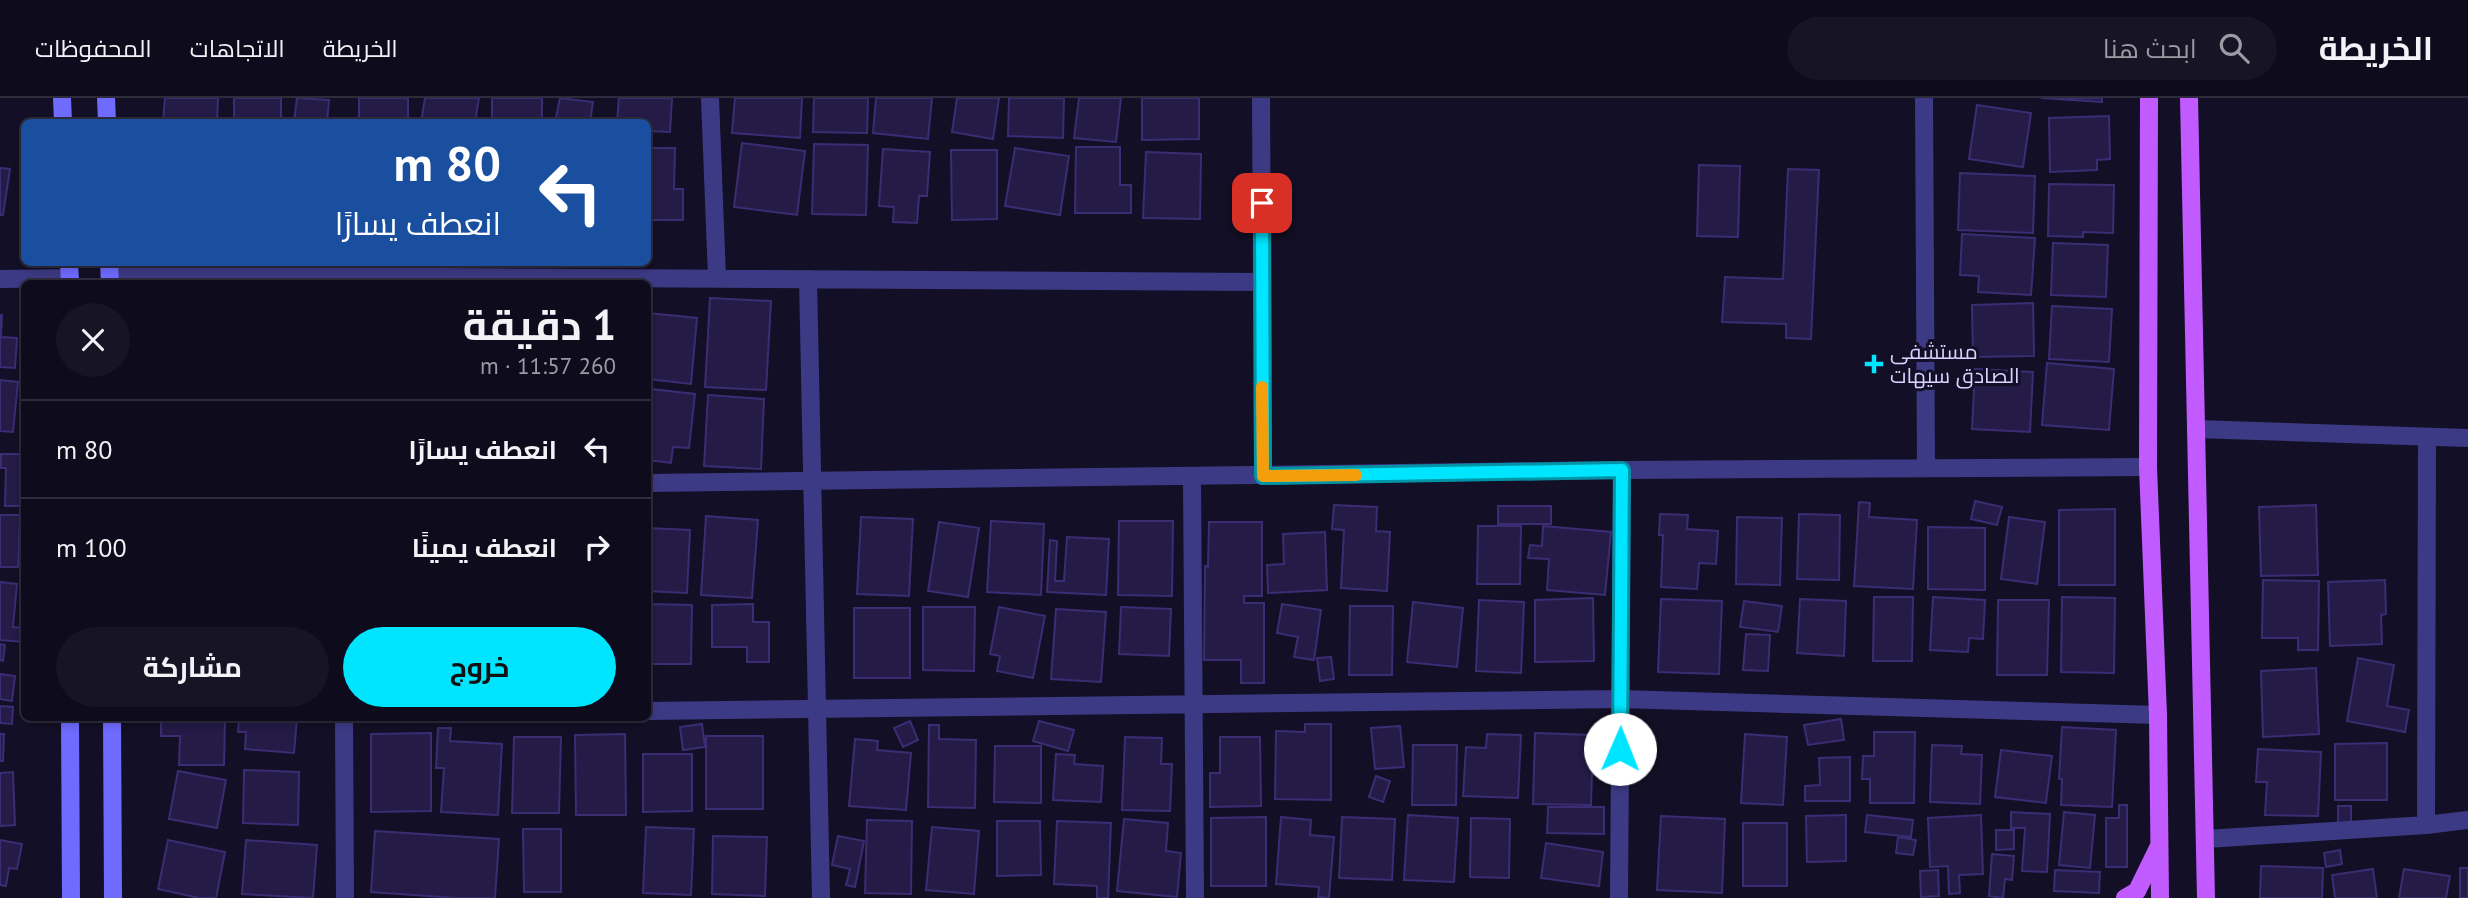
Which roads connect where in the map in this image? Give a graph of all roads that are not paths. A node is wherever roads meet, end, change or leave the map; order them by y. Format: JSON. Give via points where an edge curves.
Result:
{"nodes":[{"id":1,"x":62,"y":98,"type":"edge"},
{"id":2,"x":106,"y":98,"type":"edge"},
{"id":3,"x":710,"y":98,"type":"edge"},
{"id":4,"x":1261,"y":98,"type":"edge"},
{"id":5,"x":1924,"y":98,"type":"edge"},
{"id":6,"x":2149,"y":98,"type":"edge"},
{"id":7,"x":2189,"y":98,"type":"edge"},
{"id":8,"x":63,"y":119,"type":"edge"},
{"id":9,"x":107,"y":119,"type":"edge"},
{"id":10,"x":110,"y":274,"type":"edge"},
{"id":11,"x":69,"y":275,"type":"edge"},
{"id":12,"x":717,"y":278,"type":"junction"},
{"id":13,"x":0,"y":279,"type":"edge"},
{"id":14,"x":808,"y":279,"type":"junction"},
{"id":15,"x":340,"y":280,"type":"edge"},
{"id":16,"x":1262,"y":282,"type":"junction"},
{"id":17,"x":2196,"y":429,"type":"junction"},
{"id":18,"x":2427,"y":437,"type":"junction"},
{"id":19,"x":2468,"y":438,"type":"edge"},
{"id":20,"x":2148,"y":467,"type":"junction"},
{"id":21,"x":1926,"y":468,"type":"junction"},
{"id":22,"x":1622,"y":470,"type":"junction"},
{"id":23,"x":1263,"y":476,"type":"junction"},
{"id":24,"x":1192,"y":477,"type":"junction"},
{"id":25,"x":812,"y":481,"type":"junction"},
{"id":26,"x":651,"y":484,"type":"edge"},
{"id":27,"x":1621,"y":699,"type":"junction"},
{"id":28,"x":1192,"y":703,"type":"junction"},
{"id":29,"x":817,"y":708,"type":"junction"},
{"id":30,"x":651,"y":711,"type":"edge"},
{"id":31,"x":2158,"y":715,"type":"junction"},
{"id":32,"x":70,"y":721,"type":"edge"},
{"id":33,"x":112,"y":721,"type":"edge"},
{"id":34,"x":344,"y":721,"type":"edge"},
{"id":35,"x":2468,"y":820,"type":"edge"},
{"id":36,"x":2426,"y":825,"type":"junction"},
{"id":37,"x":2206,"y":839,"type":"junction"},
{"id":38,"x":2161,"y":843,"type":"junction"},
{"id":39,"x":71,"y":898,"type":"edge"},
{"id":40,"x":113,"y":898,"type":"edge"},
{"id":41,"x":345,"y":898,"type":"edge"},
{"id":42,"x":821,"y":898,"type":"edge"},
{"id":43,"x":1195,"y":898,"type":"edge"},
{"id":44,"x":1619,"y":898,"type":"edge"},
{"id":45,"x":2125,"y":898,"type":"edge"},
{"id":46,"x":2160,"y":898,"type":"edge"},
{"id":47,"x":2206,"y":898,"type":"edge"}],
"edges":[{"from":1,"to":8,"type":"street"},
{"from":2,"to":9,"type":"street"},
{"from":3,"to":12,"type":"street"},
{"from":4,"to":16,"type":"street"},
{"from":5,"to":21,"type":"street"},
{"from":6,"to":20,"type":"main road"},
{"from":7,"to":17,"type":"main road"},
{"from":10,"to":15,"type":"street"},
{"from":11,"to":13,"type":"street"},
{"from":12,"to":14,"type":"street"},
{"from":12,"to":15,"type":"street"},
{"from":14,"to":16,"type":"street"},
{"from":14,"to":25,"type":"street"},
{"from":16,"to":23,"type":"street"},
{"from":17,"to":18,"type":"street"},
{"from":17,"to":37,"type":"main road"},
{"from":18,"to":19,"type":"street"},
{"from":18,"to":36,"type":"street"},
{"from":20,"to":21,"type":"street"},
{"from":20,"to":31,"type":"main road"},
{"from":21,"to":22,"type":"street"},
{"from":22,"to":23,"type":"street"},
{"from":22,"to":27,"type":"street"},
{"from":23,"to":24,"type":"street"},
{"from":24,"to":25,"type":"street"},
{"from":24,"to":28,"type":"street"},
{"from":25,"to":26,"type":"street"},
{"from":25,"to":29,"type":"street"},
{"from":27,"to":28,"type":"street"},
{"from":27,"to":31,"type":"street"},
{"from":27,"to":44,"type":"street"},
{"from":28,"to":29,"type":"street"},
{"from":28,"to":43,"type":"street"},
{"from":29,"to":30,"type":"street"},
{"from":29,"to":42,"type":"street"},
{"from":31,"to":38,"type":"main road"},
{"from":32,"to":39,"type":"street"},
{"from":33,"to":40,"type":"street"},
{"from":34,"to":41,"type":"street"},
{"from":35,"to":36,"type":"street"},
{"from":36,"to":37,"type":"street"},
{"from":37,"to":47,"type":"main road"},
{"from":38,"to":45,"type":"main road","via":[[2137,891]]},
{"from":38,"to":46,"type":"main road"}]}
